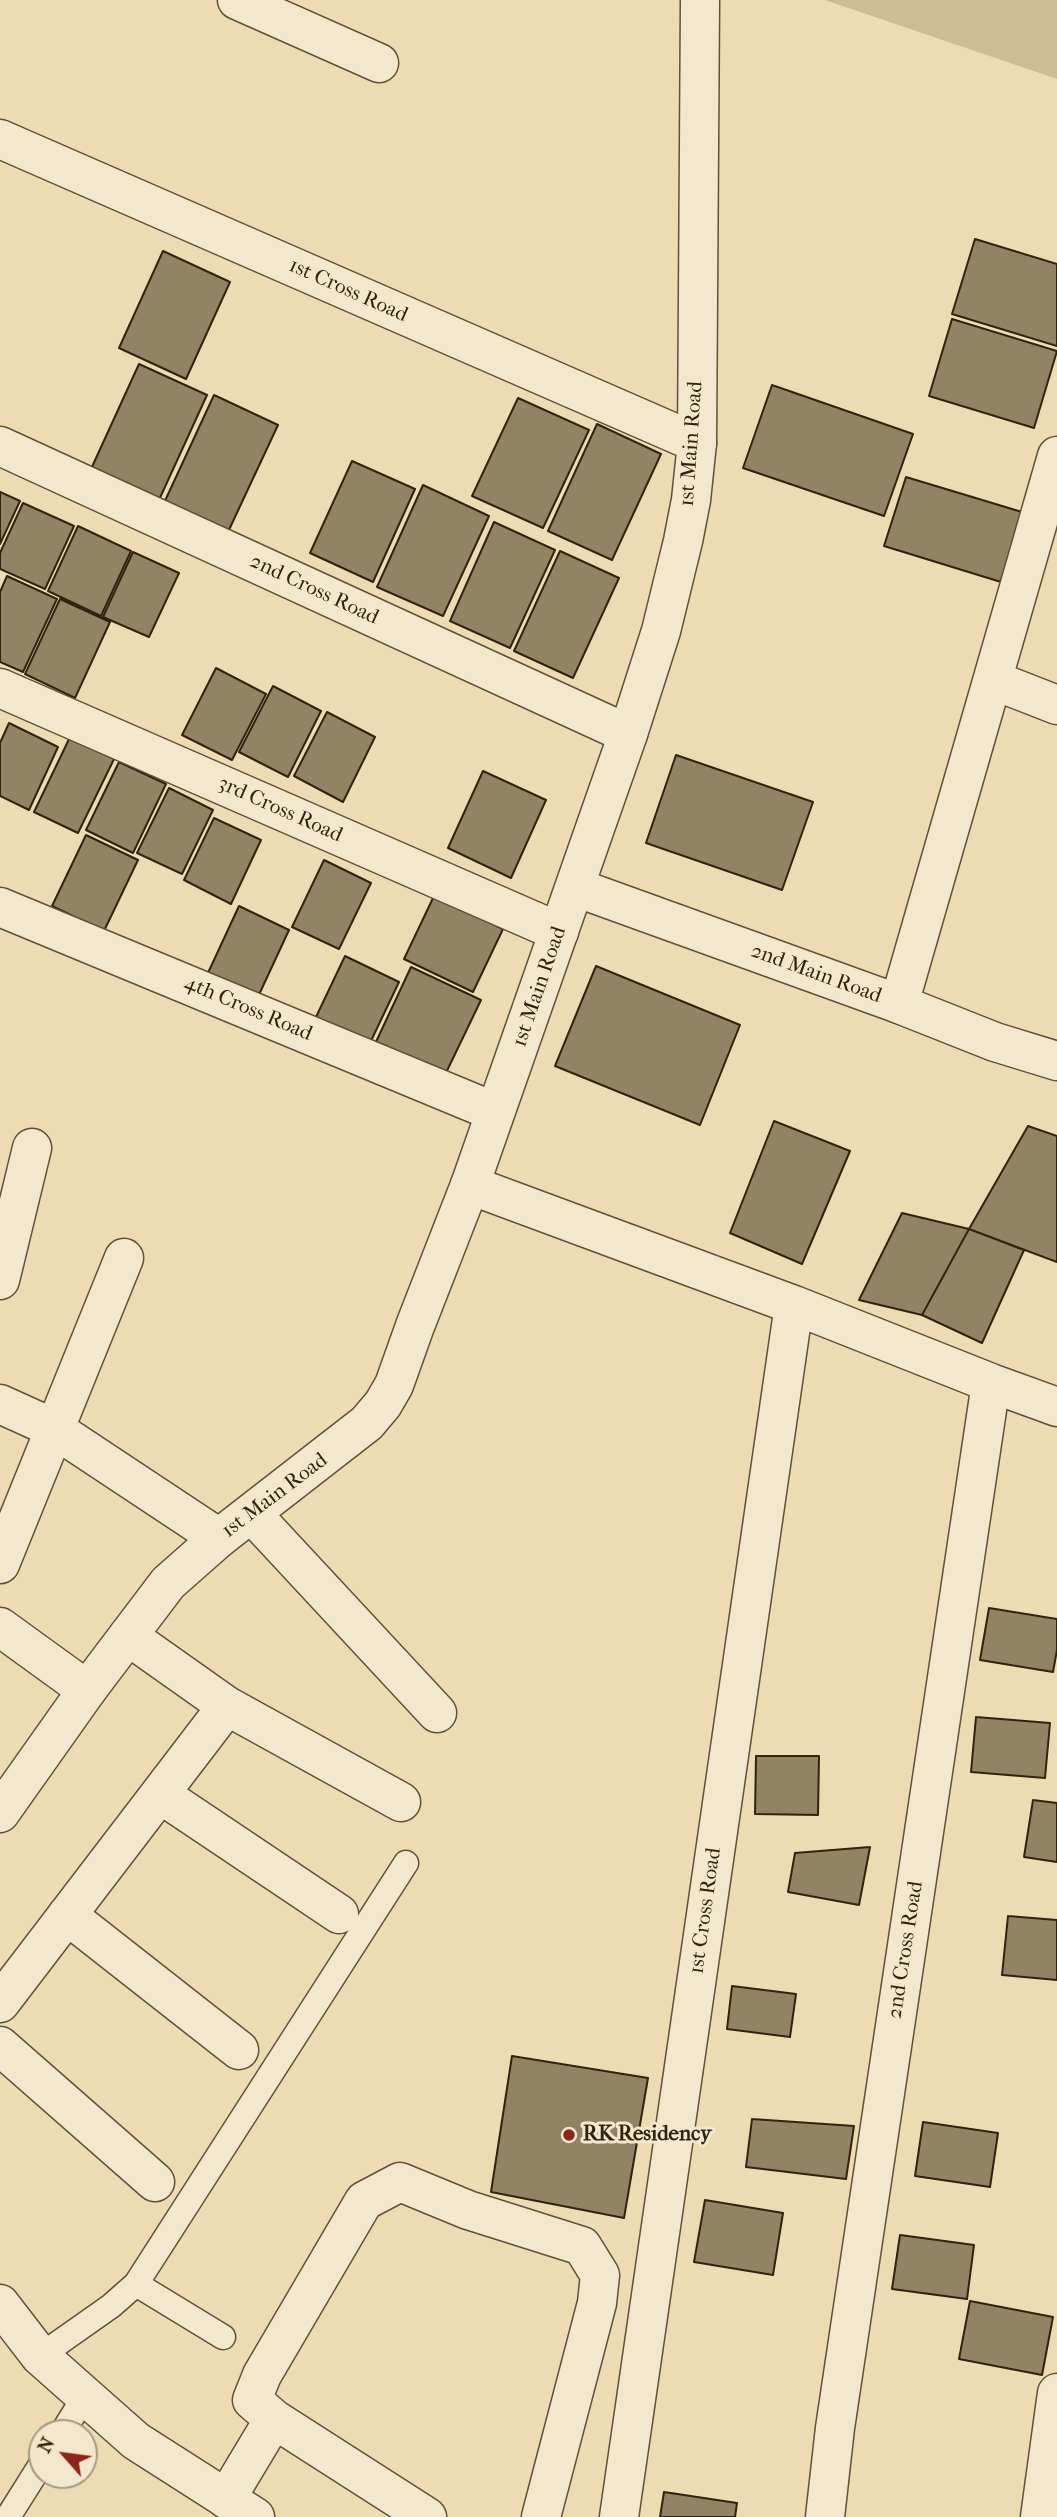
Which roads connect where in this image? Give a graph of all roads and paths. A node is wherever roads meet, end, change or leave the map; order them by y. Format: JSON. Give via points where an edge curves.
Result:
{"nodes":[{"id":1,"x":237,"y":0,"type":"edge"},
{"id":2,"x":700,"y":0,"type":"edge"},
{"id":3,"x":379,"y":63,"type":"dead end"},
{"id":4,"x":0,"y":139,"type":"edge"},
{"id":5,"x":697,"y":443,"type":"junction"},
{"id":6,"x":0,"y":446,"type":"edge"},
{"id":7,"x":1057,"y":456,"type":"edge"},
{"id":8,"x":992,"y":680,"type":"junction"},
{"id":9,"x":0,"y":688,"type":"edge"},
{"id":10,"x":1057,"y":705,"type":"edge"},
{"id":11,"x":628,"y":734,"type":"junction"},
{"id":12,"x":575,"y":887,"type":"junction"},
{"id":13,"x":0,"y":906,"type":"edge"},
{"id":14,"x":559,"y":932,"type":"junction"},
{"id":15,"x":899,"y":1004,"type":"junction"},
{"id":16,"x":1057,"y":1061,"type":"edge"},
{"id":17,"x":495,"y":1112,"type":"junction"},
{"id":18,"x":32,"y":1148,"type":"dead end"},
{"id":19,"x":470,"y":1185,"type":"junction"},
{"id":20,"x":11,"y":1188,"type":"edge"},
{"id":21,"x":124,"y":1258,"type":"dead end"},
{"id":22,"x":0,"y":1280,"type":"edge"},
{"id":23,"x":794,"y":1305,"type":"junction"},
{"id":24,"x":991,"y":1383,"type":"junction"},
{"id":25,"x":0,"y":1404,"type":"edge"},
{"id":26,"x":1057,"y":1407,"type":"edge"},
{"id":27,"x":53,"y":1428,"type":"junction"},
{"id":28,"x":252,"y":1514,"type":"junction"},
{"id":29,"x":219,"y":1538,"type":"junction"},
{"id":30,"x":0,"y":1564,"type":"edge"},
{"id":31,"x":0,"y":1627,"type":"edge"},
{"id":32,"x":128,"y":1636,"type":"junction"},
{"id":33,"x":87,"y":1690,"type":"junction"},
{"id":34,"x":227,"y":1706,"type":"junction"},
{"id":35,"x":437,"y":1713,"type":"dead end"},
{"id":36,"x":160,"y":1794,"type":"junction"},
{"id":37,"x":5,"y":1798,"type":"edge"},
{"id":38,"x":401,"y":1802,"type":"dead end"},
{"id":39,"x":406,"y":1863,"type":"dead end"},
{"id":40,"x":67,"y":1914,"type":"junction"},
{"id":41,"x":339,"y":1914,"type":"dead end"},
{"id":42,"x":0,"y":2003,"type":"edge"},
{"id":43,"x":0,"y":2046,"type":"edge"},
{"id":44,"x":239,"y":2050,"type":"dead end"},
{"id":45,"x":155,"y":2182,"type":"dead end"},
{"id":46,"x":136,"y":2284,"type":"junction"},
{"id":47,"x":0,"y":2304,"type":"edge"},
{"id":48,"x":223,"y":2337,"type":"dead end"},
{"id":49,"x":586,"y":2341,"type":"junction"},
{"id":50,"x":644,"y":2342,"type":"junction"},
{"id":51,"x":40,"y":2356,"type":"junction"},
{"id":52,"x":1057,"y":2393,"type":"edge"},
{"id":53,"x":85,"y":2396,"type":"junction"},
{"id":54,"x":71,"y":2419,"type":"edge"},
{"id":55,"x":274,"y":2419,"type":"junction"},
{"id":56,"x":28,"y":2485,"type":"edge"},
{"id":57,"x":241,"y":2508,"type":"edge"},
{"id":58,"x":8,"y":2517,"type":"edge"},
{"id":59,"x":427,"y":2517,"type":"edge"},
{"id":60,"x":541,"y":2517,"type":"edge"},
{"id":61,"x":619,"y":2517,"type":"edge"},
{"id":62,"x":825,"y":2517,"type":"edge"},
{"id":63,"x":1040,"y":2517,"type":"edge"}],
"edges":[{"from":1,"to":3,"type":"street"},
{"from":2,"to":5,"type":"street","name":"1st Main Road"},
{"from":4,"to":5,"type":"street","name":"1st Cross Road"},
{"from":5,"to":11,"type":"street","name":"1st Main Road","via":[[678,562]]},
{"from":6,"to":11,"type":"street","name":"2nd Cross Road"},
{"from":7,"to":8,"type":"street"},
{"from":8,"to":10,"type":"street"},
{"from":8,"to":15,"type":"street"},
{"from":9,"to":14,"type":"street","name":"3rd Cross Road"},
{"from":11,"to":12,"type":"street","name":"1st Main Road"},
{"from":12,"to":14,"type":"street","name":"1st Main Road"},
{"from":12,"to":15,"type":"street","name":"2nd Main Road"},
{"from":13,"to":17,"type":"street","name":"4th Cross Road"},
{"from":14,"to":17,"type":"street","name":"1st Main Road"},
{"from":15,"to":16,"type":"street","name":"2nd Main Road"},
{"from":17,"to":19,"type":"street","name":"1st Main Road"},
{"from":18,"to":20,"type":"street"},
{"from":19,"to":23,"type":"street"},
{"from":19,"to":28,"type":"street","name":"1st Main Road","via":[[383,1404],[368,1423]]},
{"from":20,"to":22,"type":"street"},
{"from":21,"to":27,"type":"street"},
{"from":23,"to":24,"type":"street"},
{"from":23,"to":50,"type":"street","name":"1st Cross Road"},
{"from":24,"to":26,"type":"street"},
{"from":24,"to":62,"type":"street","name":"2nd Cross Road"},
{"from":25,"to":27,"type":"street"},
{"from":27,"to":29,"type":"street"},
{"from":27,"to":30,"type":"street"},
{"from":28,"to":29,"type":"street","name":"1st Main Road"},
{"from":28,"to":35,"type":"street"},
{"from":29,"to":32,"type":"street","name":"1st Main Road","via":[[168,1583]]},
{"from":31,"to":33,"type":"street"},
{"from":32,"to":33,"type":"street","name":"1st Main Road"},
{"from":32,"to":34,"type":"street"},
{"from":33,"to":37,"type":"street","name":"1st Main Road"},
{"from":34,"to":36,"type":"street"},
{"from":34,"to":38,"type":"street"},
{"from":36,"to":40,"type":"street"},
{"from":36,"to":41,"type":"street"},
{"from":39,"to":46,"type":"lane"},
{"from":40,"to":42,"type":"street"},
{"from":40,"to":44,"type":"street"},
{"from":43,"to":45,"type":"street"},
{"from":46,"to":48,"type":"lane"},
{"from":46,"to":51,"type":"lane"},
{"from":47,"to":51,"type":"street"},
{"from":49,"to":50,"type":"street"},
{"from":49,"to":55,"type":"street","via":[[600,2275],[582,2246],[468,2210],[400,2182],[363,2201],[262,2375],[252,2400]]},
{"from":49,"to":60,"type":"street"},
{"from":50,"to":61,"type":"street","name":"1st Cross Road"},
{"from":51,"to":53,"type":"street"},
{"from":52,"to":63,"type":"street"},
{"from":53,"to":54,"type":"lane"},
{"from":53,"to":57,"type":"street","via":[[136,2441]]},
{"from":55,"to":57,"type":"street"},
{"from":55,"to":59,"type":"street"},
{"from":56,"to":58,"type":"lane"}]}
